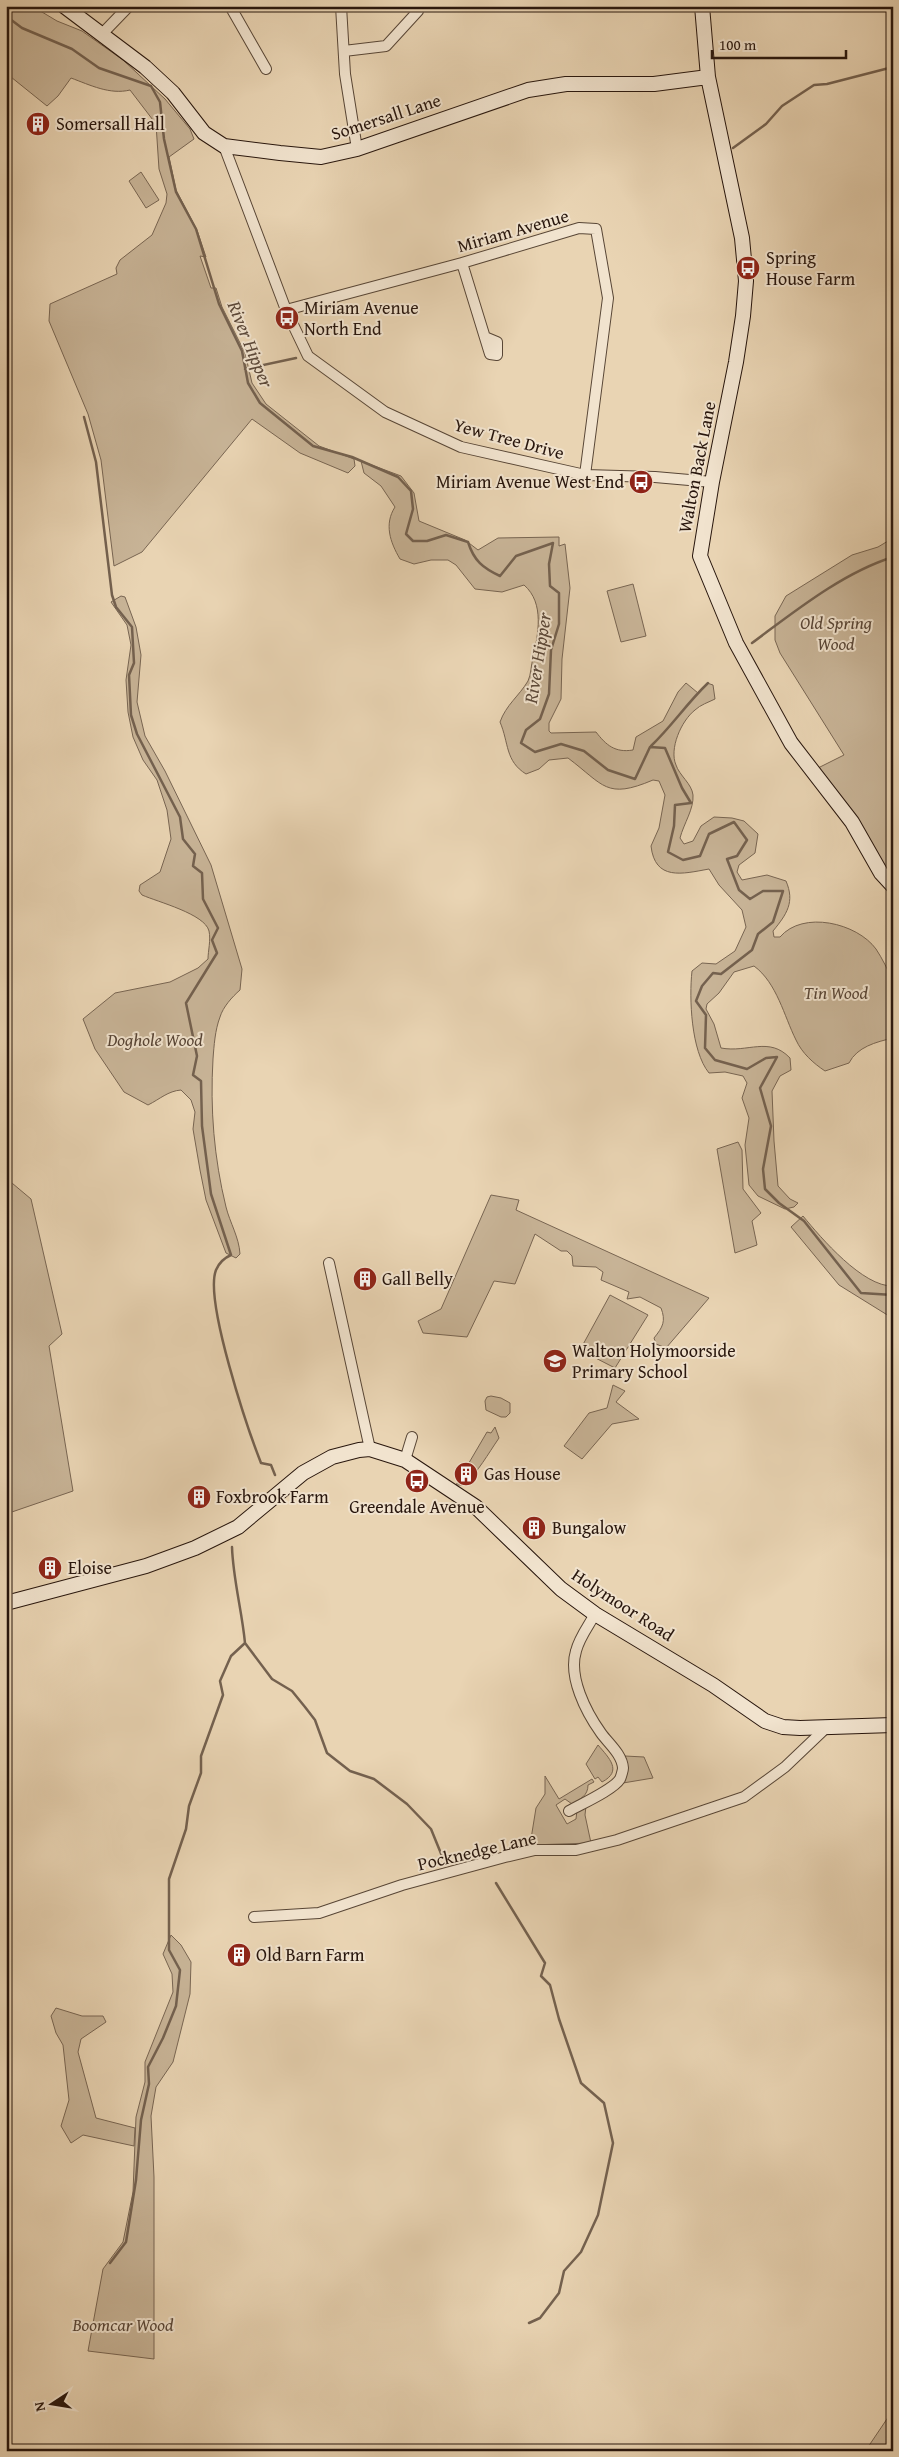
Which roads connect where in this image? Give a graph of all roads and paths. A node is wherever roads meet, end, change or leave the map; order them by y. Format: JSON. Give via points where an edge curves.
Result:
{"nodes":[{"id":1,"x":64,"y":6,"type":"edge"},
{"id":2,"x":128,"y":6,"type":"edge"},
{"id":3,"x":230,"y":6,"type":"edge"},
{"id":4,"x":341,"y":6,"type":"edge"},
{"id":5,"x":420,"y":6,"type":"edge"},
{"id":6,"x":702,"y":6,"type":"edge"},
{"id":7,"x":102,"y":34,"type":"junction"},
{"id":8,"x":344,"y":51,"type":"junction"},
{"id":9,"x":266,"y":70,"type":"dead end"},
{"id":10,"x":708,"y":77,"type":"junction"},
{"id":11,"x":224,"y":146,"type":"junction"},
{"id":12,"x":357,"y":149,"type":"junction"},
{"id":13,"x":462,"y":263,"type":"junction"},
{"id":14,"x":286,"y":310,"type":"junction"},
{"id":15,"x":486,"y":337,"type":"dead end"},
{"id":16,"x":585,"y":475,"type":"junction"},
{"id":17,"x":712,"y":482,"type":"junction"},
{"id":18,"x":893,"y":886,"type":"edge"},
{"id":19,"x":329,"y":1264,"type":"dead end"},
{"id":20,"x":412,"y":1437,"type":"dead end"},
{"id":21,"x":370,"y":1449,"type":"junction"},
{"id":22,"x":405,"y":1460,"type":"junction"},
{"id":23,"x":6,"y":1603,"type":"edge"},
{"id":24,"x":595,"y":1614,"type":"junction"},
{"id":25,"x":893,"y":1725,"type":"edge"},
{"id":26,"x":828,"y":1726,"type":"junction"},
{"id":27,"x":569,"y":1811,"type":"dead end"},
{"id":28,"x":254,"y":1917,"type":"dead end"}],
"edges":[{"from":1,"to":7,"type":"street","name":"Somersall Lane"},
{"from":2,"to":7,"type":"street"},
{"from":3,"to":9,"type":"street"},
{"from":4,"to":8,"type":"street"},
{"from":5,"to":8,"type":"street","via":[[386,46]]},
{"from":6,"to":10,"type":"street","name":"Walton Back Lane"},
{"from":7,"to":11,"type":"street","name":"Somersall Lane","via":[[145,67],[172,93],[204,133]]},
{"from":8,"to":12,"type":"street"},
{"from":10,"to":12,"type":"street","name":"Somersall Lane","via":[[654,84],[566,84],[528,90]]},
{"from":10,"to":17,"type":"street","name":"Walton Back Lane","via":[[742,238],[746,281],[744,316]]},
{"from":11,"to":12,"type":"street","name":"Somersall Lane","via":[[321,157]]},
{"from":11,"to":14,"type":"street","name":"Yew Tree Drive"},
{"from":13,"to":14,"type":"street","name":"Miriam Avenue"},
{"from":13,"to":15,"type":"street"},
{"from":13,"to":16,"type":"street","name":"Miriam Avenue","via":[[578,228],[596,229],[608,298]]},
{"from":14,"to":16,"type":"street","name":"Yew Tree Drive","via":[[308,356],[385,412],[461,447]]},
{"from":16,"to":17,"type":"street","name":"Yew Tree Drive"},
{"from":17,"to":18,"type":"street","name":"Walton Back Lane","via":[[700,556],[736,642],[791,743],[852,822],[880,874]]},
{"from":19,"to":21,"type":"street"},
{"from":20,"to":22,"type":"street"},
{"from":21,"to":22,"type":"street","name":"Holymoor Road"},
{"from":21,"to":23,"type":"street","name":"Holymoor Road","via":[[332,1457],[303,1473],[238,1527],[195,1548],[146,1566]]},
{"from":22,"to":24,"type":"street","name":"Holymoor Road","via":[[476,1507],[561,1589]]},
{"from":24,"to":26,"type":"street","name":"Holymoor Road","via":[[713,1685],[765,1721],[783,1727]]},
{"from":24,"to":27,"type":"street","via":[[575,1652],[575,1673],[586,1707],[618,1754],[623,1768],[620,1779],[610,1788]]},
{"from":25,"to":26,"type":"street","name":"Holymoor Road"},
{"from":26,"to":28,"type":"street","name":"Pocknedge Lane","via":[[785,1767],[744,1797],[617,1840],[576,1850],[535,1850],[505,1857],[402,1885],[319,1913]]}]}
